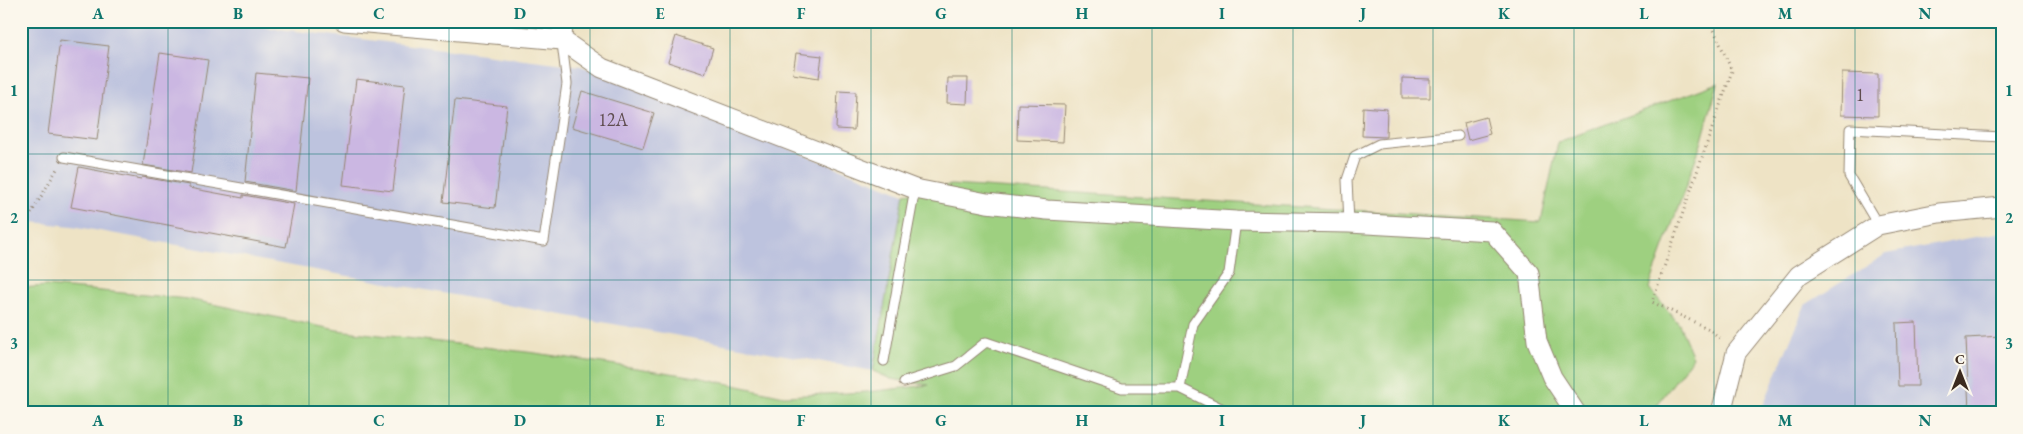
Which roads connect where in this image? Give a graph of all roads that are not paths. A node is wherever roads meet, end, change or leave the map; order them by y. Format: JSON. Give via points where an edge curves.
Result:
{"nodes":[{"id":1,"x":344,"y":21,"type":"edge"},
{"id":2,"x":564,"y":21,"type":"edge"},
{"id":3,"x":562,"y":40,"type":"junction"},
{"id":4,"x":1458,"y":136,"type":"dead end"},
{"id":5,"x":2002,"y":137,"type":"edge"},
{"id":6,"x":64,"y":157,"type":"road end"},
{"id":7,"x":915,"y":189,"type":"junction"},
{"id":8,"x":2002,"y":207,"type":"edge"},
{"id":9,"x":1236,"y":221,"type":"junction"},
{"id":10,"x":1349,"y":224,"type":"junction"},
{"id":11,"x":1878,"y":225,"type":"junction"},
{"id":12,"x":884,"y":361,"type":"dead end"},
{"id":13,"x":904,"y":382,"type":"dead end"},
{"id":14,"x":1180,"y":388,"type":"junction"},
{"id":15,"x":1231,"y":413,"type":"edge"},
{"id":16,"x":1576,"y":413,"type":"edge"},
{"id":17,"x":1721,"y":413,"type":"edge"}],
"edges":[{"from":1,"to":3,"type":"street"},
{"from":2,"to":3,"type":"street"},
{"from":3,"to":6,"type":"lane","via":[[567,84],[544,241]]},
{"from":3,"to":7,"type":"street","via":[[602,68]]},
{"from":4,"to":10,"type":"lane","via":[[1379,144],[1355,156],[1347,180]]},
{"from":5,"to":11,"type":"lane","via":[[1850,129],[1849,176]]},
{"from":7,"to":9,"type":"street","via":[[986,203],[1047,210]]},
{"from":7,"to":12,"type":"lane"},
{"from":8,"to":11,"type":"street","via":[[1939,213]]},
{"from":9,"to":10,"type":"street"},
{"from":9,"to":14,"type":"lane","via":[[1230,273],[1193,324]]},
{"from":10,"to":16,"type":"street","via":[[1492,231],[1529,273],[1537,341],[1552,377]]},
{"from":11,"to":17,"type":"street","via":[[1799,275],[1736,353]]},
{"from":13,"to":14,"type":"lane","via":[[956,366],[986,342],[1122,388]]},
{"from":14,"to":15,"type":"lane"}]}
